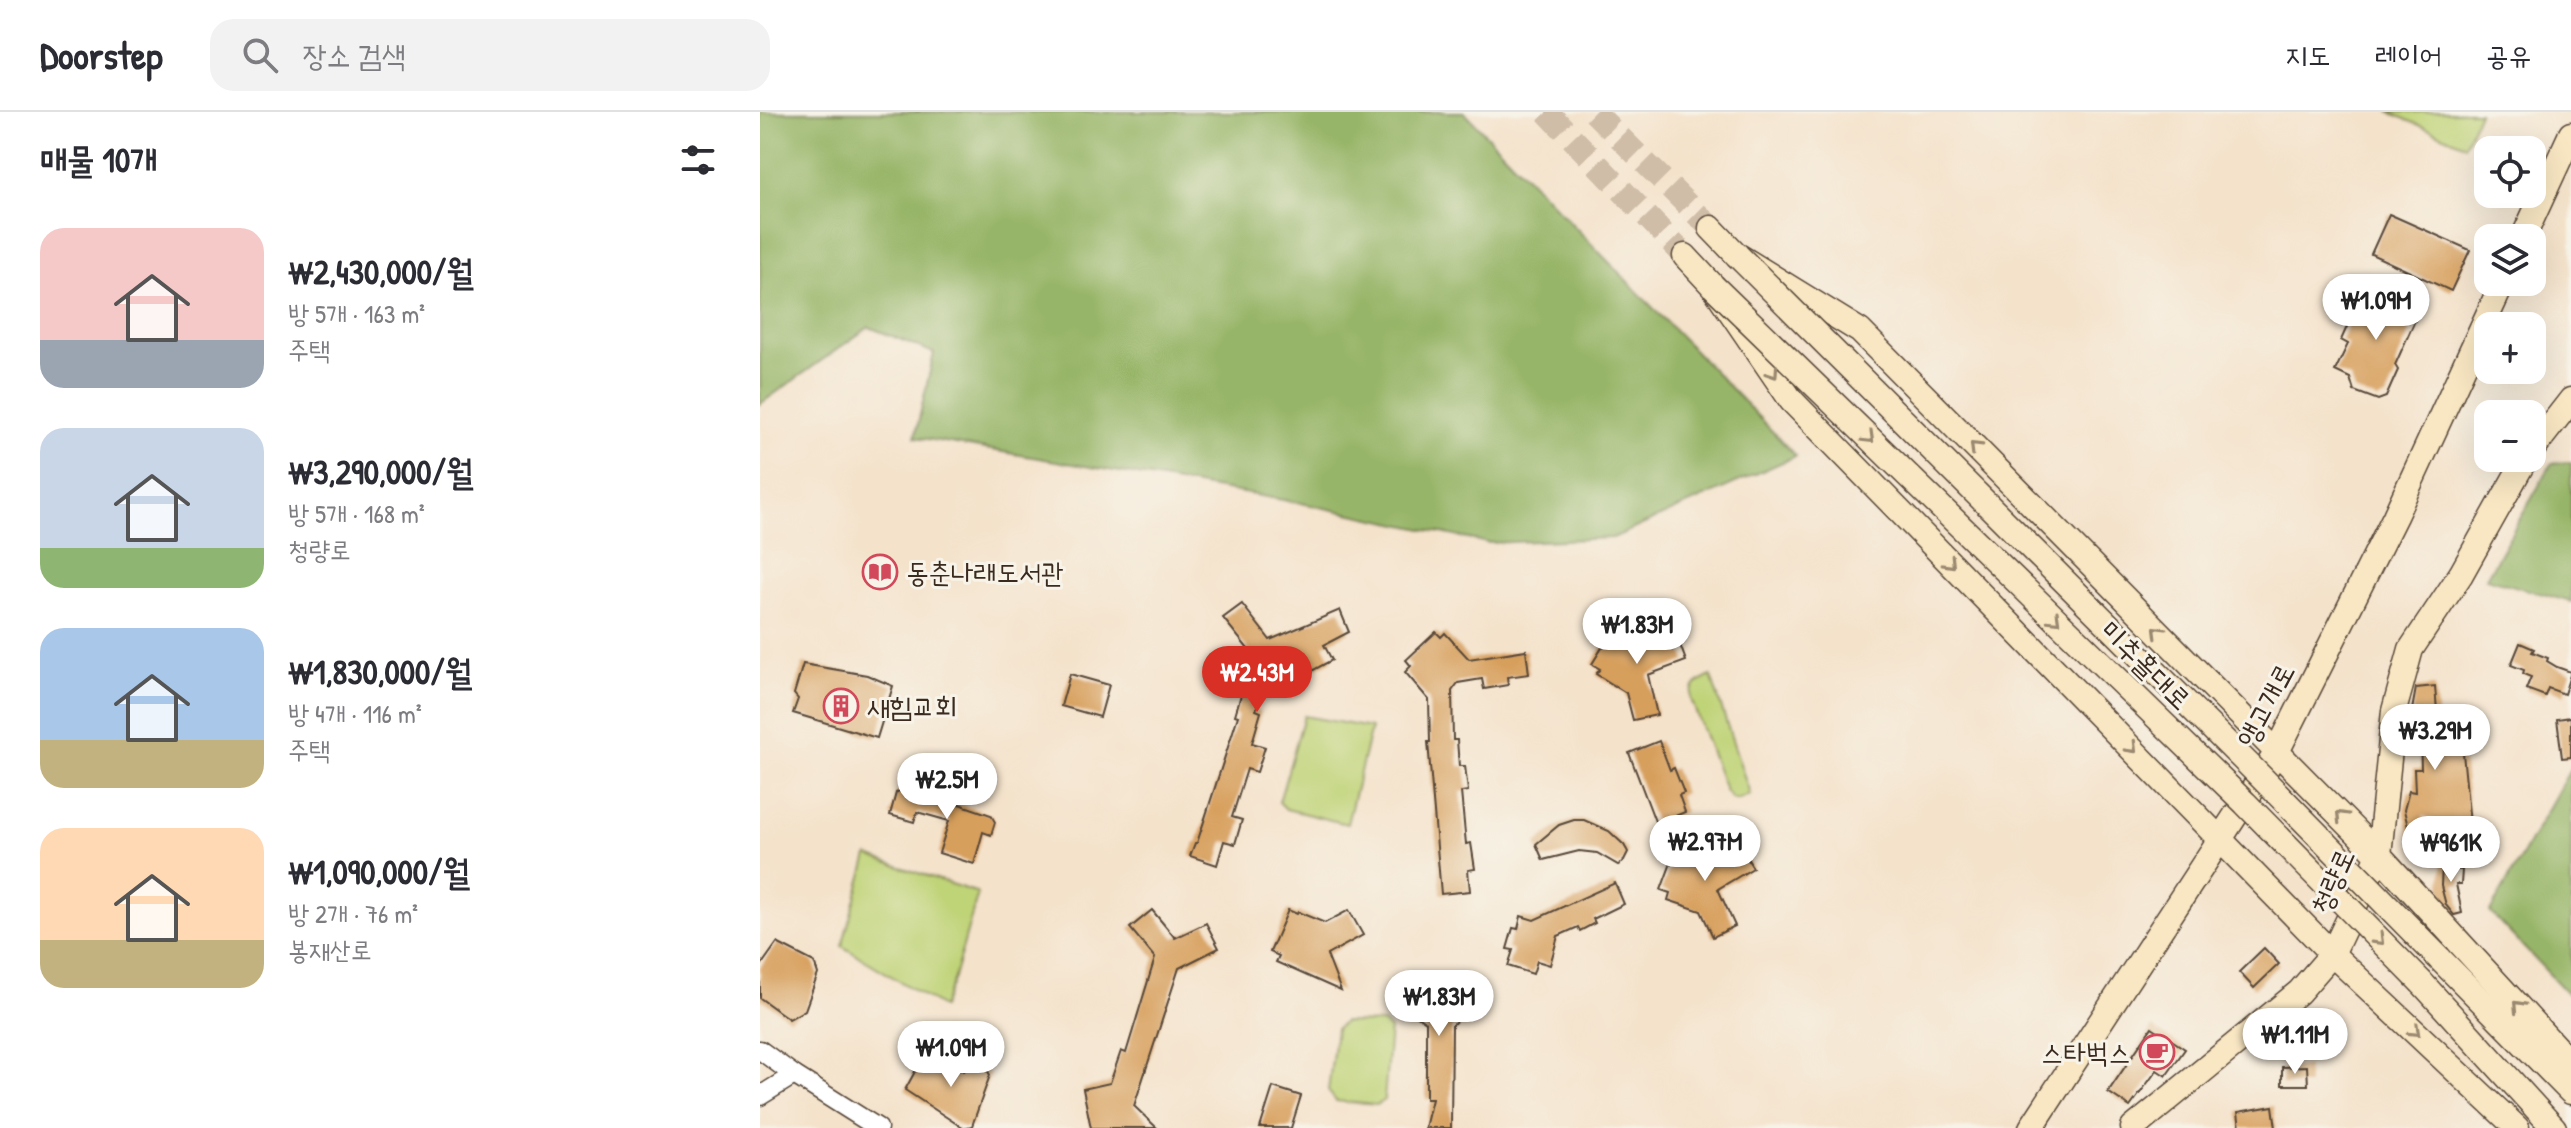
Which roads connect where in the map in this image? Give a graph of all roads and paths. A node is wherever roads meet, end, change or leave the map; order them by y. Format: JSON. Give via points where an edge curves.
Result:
{"nodes":[{"id":1,"x":2571,"y":134,"type":"edge"},
{"id":2,"x":2529,"y":224,"type":"edge"},
{"id":3,"x":1711,"y":228,"type":"tunnel mouth"},
{"id":4,"x":1737,"y":255,"type":"junction"},
{"id":5,"x":1685,"y":256,"type":"tunnel mouth"},
{"id":6,"x":1713,"y":286,"type":"junction"},
{"id":7,"x":2497,"y":296,"type":"edge"},
{"id":8,"x":2571,"y":400,"type":"edge"},
{"id":9,"x":2546,"y":432,"type":"edge"},
{"id":10,"x":2518,"y":472,"type":"edge"},
{"id":11,"x":2277,"y":752,"type":"junction"},
{"id":12,"x":2221,"y":839,"type":"junction"},
{"id":13,"x":2379,"y":855,"type":"junction"},
{"id":14,"x":2332,"y":954,"type":"junction"},
{"id":15,"x":760,"y":1050,"type":"edge"},
{"id":16,"x":2571,"y":1064,"type":"edge"},
{"id":17,"x":794,"y":1075,"type":"junction"},
{"id":18,"x":2571,"y":1092,"type":"edge"},
{"id":19,"x":760,"y":1096,"type":"edge"},
{"id":20,"x":878,"y":1128,"type":"edge"},
{"id":21,"x":2031,"y":1128,"type":"edge"},
{"id":22,"x":2133,"y":1128,"type":"edge"},
{"id":23,"x":2517,"y":1128,"type":"edge"},
{"id":24,"x":2554,"y":1128,"type":"edge"}],
"edges":[{"from":1,"to":2,"type":"main road"},
{"from":3,"to":4,"type":"main road","name":"미추홀대로"},
{"from":11,"to":4,"type":"main road","one_way":true,"via":[[1860,331]]},
{"from":4,"to":18,"type":"main road","name":"미추홀대로","bridge":true},
{"from":5,"to":6,"type":"main road","name":"미추홀대로"},
{"from":6,"to":12,"type":"main road","one_way":true,"via":[[1791,400]]},
{"from":6,"to":24,"type":"main road","name":"미추홀대로","one_way":true,"bridge":true,"via":[[2245,803],[2422,983]]},
{"from":7,"to":11,"type":"main road","name":"앵고개로"},
{"from":8,"to":9,"type":"main road"},
{"from":10,"to":13,"type":"main road","name":"청량로","via":[[2411,649],[2394,711]]},
{"from":11,"to":12,"type":"main road","name":"앵고개로"},
{"from":13,"to":11,"type":"main road","one_way":true},
{"from":12,"to":14,"type":"main road"},
{"from":12,"to":21,"type":"main road","name":"앵고개로"},
{"from":13,"to":14,"type":"main road","name":"청량로"},
{"from":16,"to":13,"type":"main road","one_way":true},
{"from":14,"to":22,"type":"main road","name":"청량로","via":[[2299,992]]},
{"from":14,"to":23,"type":"main road","one_way":true},
{"from":15,"to":17,"type":"street"},
{"from":17,"to":19,"type":"street"},
{"from":17,"to":20,"type":"street"}]}
